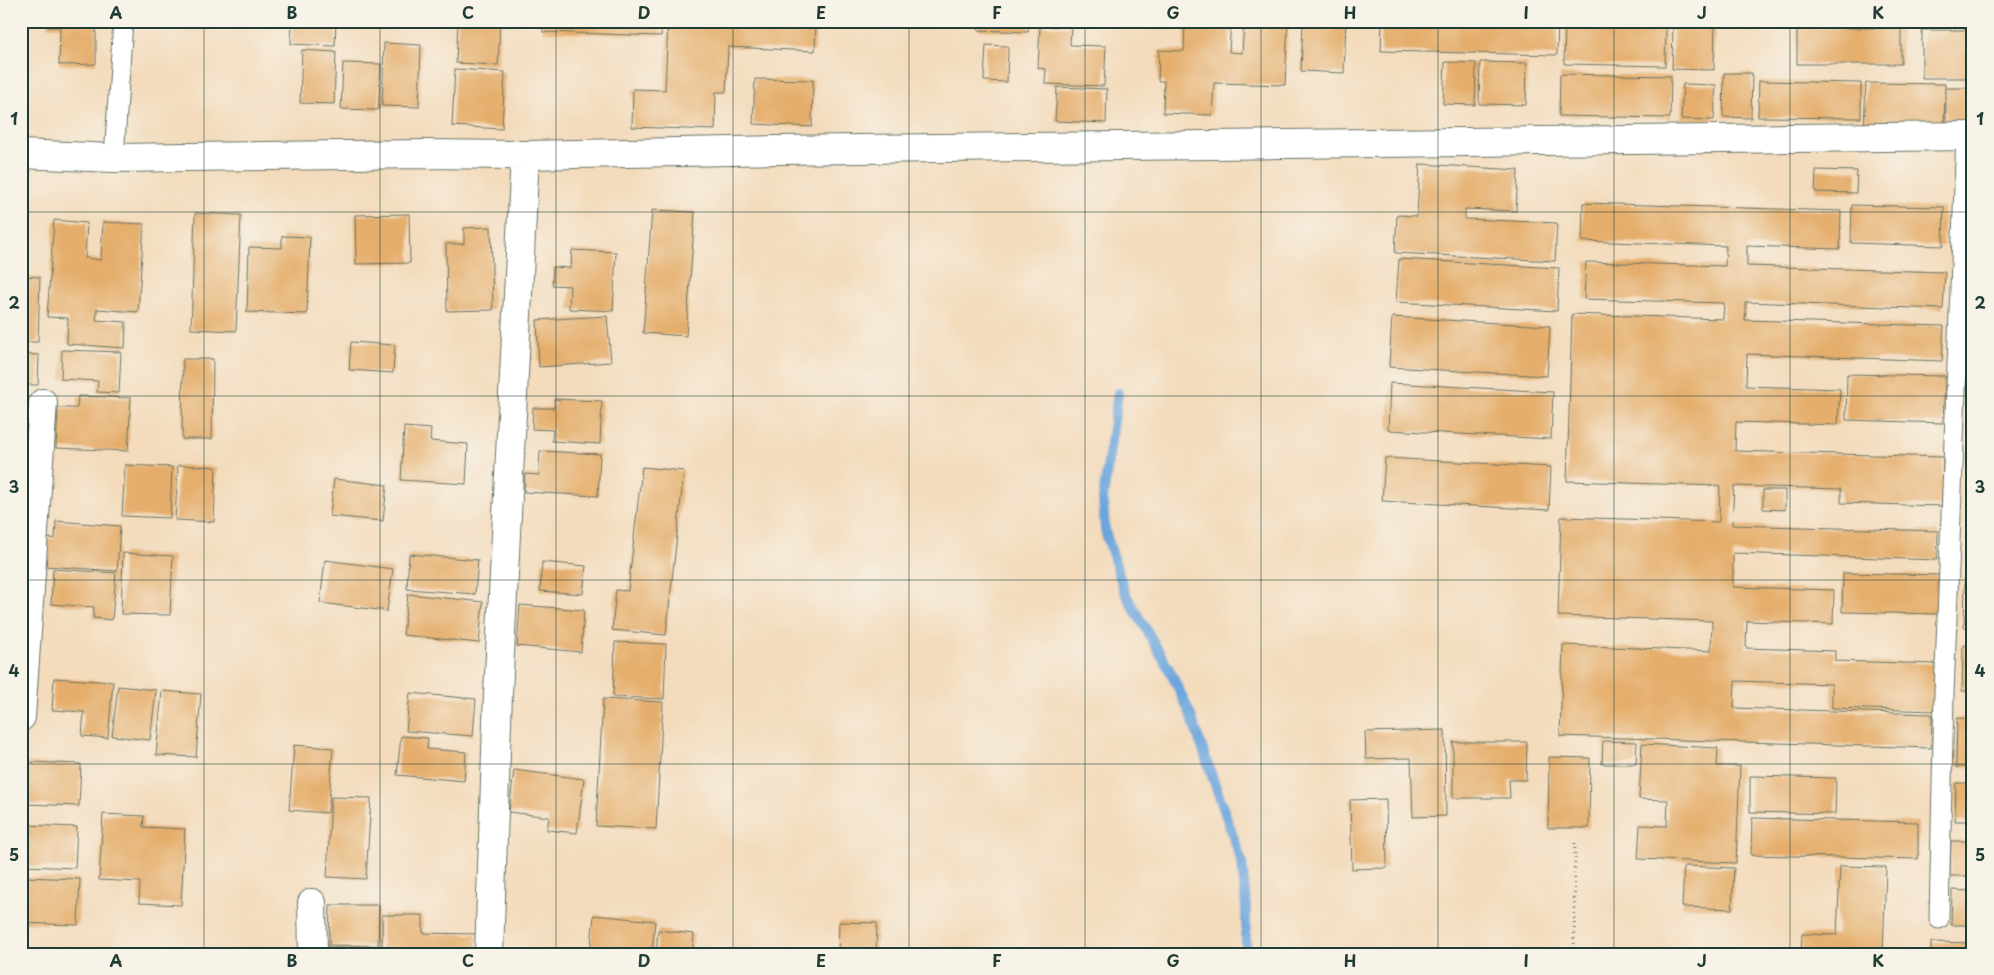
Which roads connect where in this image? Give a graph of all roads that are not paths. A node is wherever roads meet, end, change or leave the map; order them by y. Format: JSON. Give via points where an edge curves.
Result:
{"nodes":[{"id":1,"x":123,"y":21,"type":"edge"},
{"id":2,"x":1969,"y":136,"type":"edge"},
{"id":3,"x":21,"y":154,"type":"edge"},
{"id":4,"x":525,"y":156,"type":"junction"},
{"id":5,"x":114,"y":158,"type":"junction"},
{"id":6,"x":44,"y":403,"type":"dead end"},
{"id":7,"x":21,"y":717,"type":"edge"},
{"id":8,"x":312,"y":903,"type":"dead end"},
{"id":9,"x":1939,"y":918,"type":"dead end"},
{"id":10,"x":313,"y":954,"type":"edge"},
{"id":11,"x":489,"y":954,"type":"edge"}],
"edges":[{"from":1,"to":5,"type":"lane"},
{"from":2,"to":4,"type":"street","via":[[767,150]]},
{"from":2,"to":9,"type":"lane","via":[[1944,694]]},
{"from":3,"to":5,"type":"street"},
{"from":4,"to":5,"type":"street","via":[[422,154]]},
{"from":4,"to":11,"type":"street","via":[[498,694]]},
{"from":6,"to":7,"type":"street"},
{"from":8,"to":10,"type":"street"}]}
